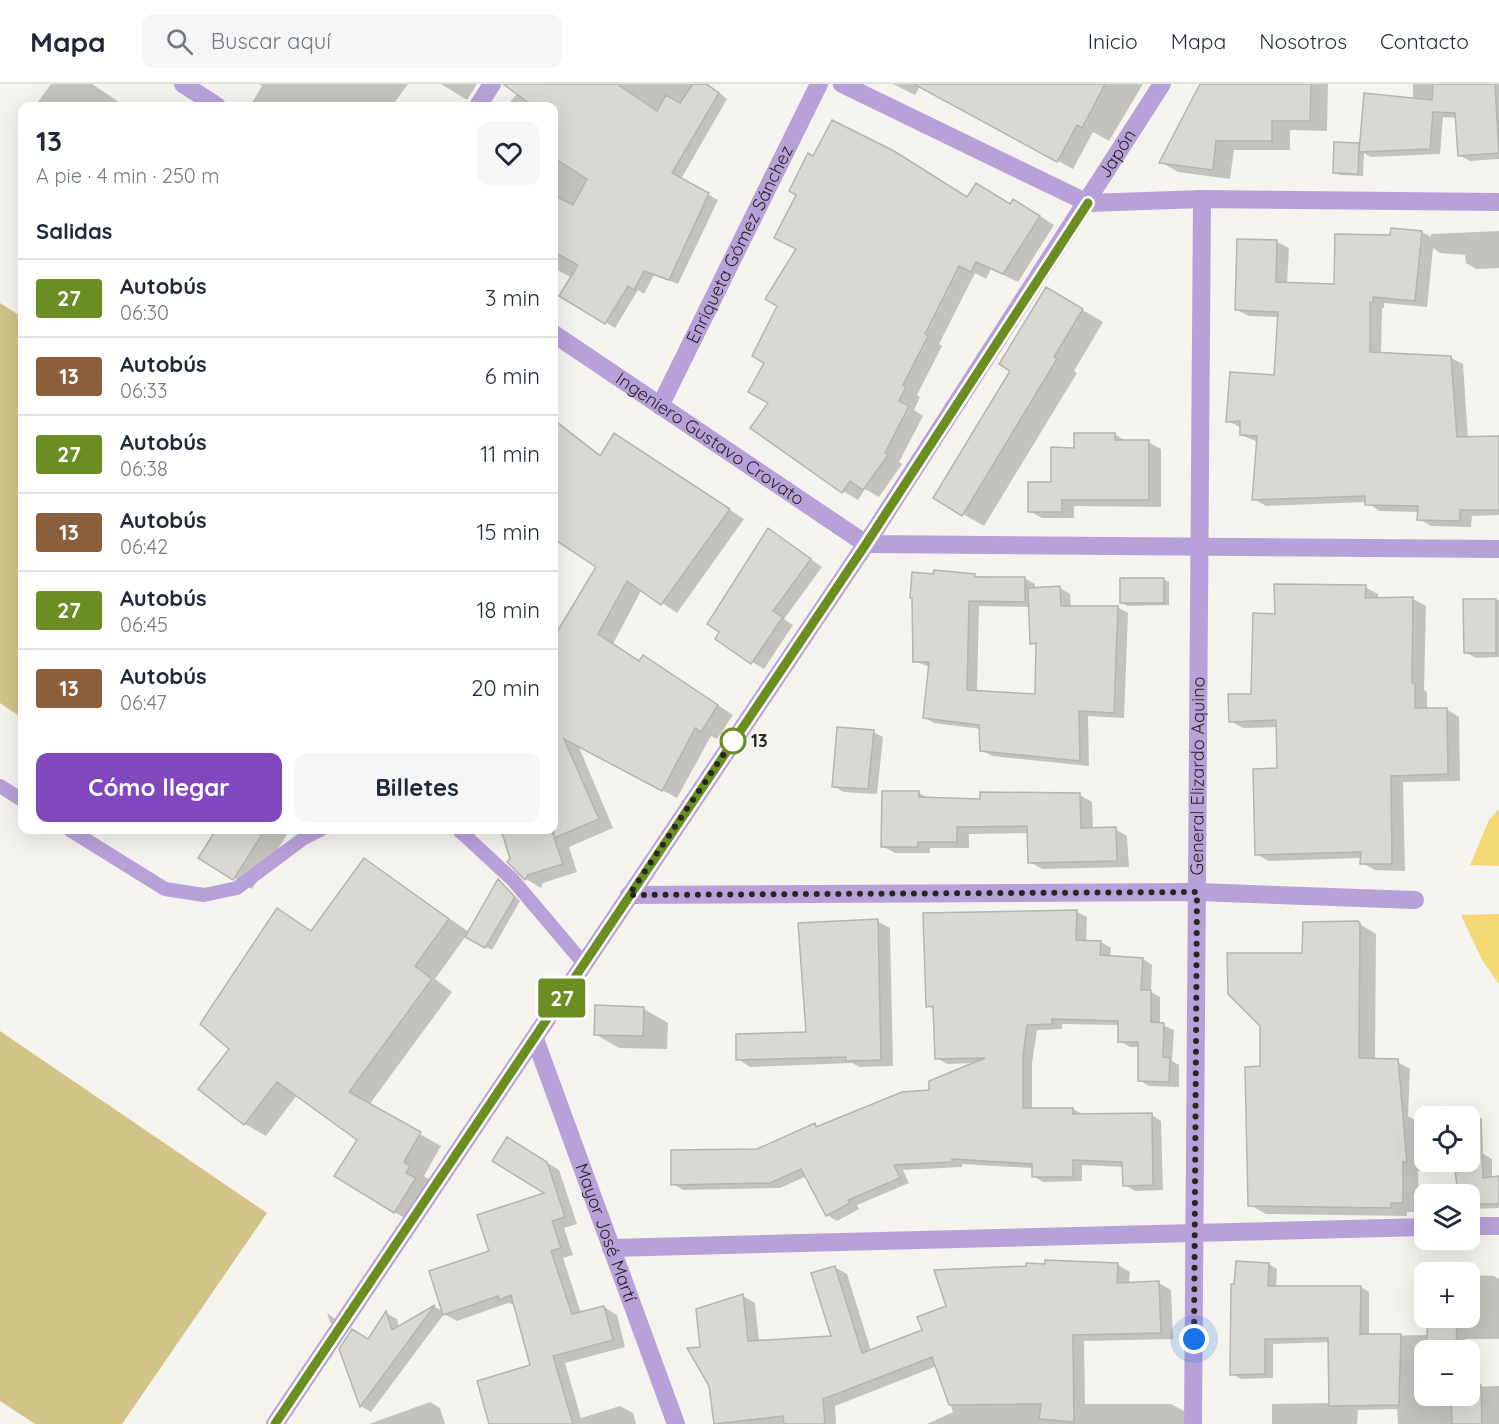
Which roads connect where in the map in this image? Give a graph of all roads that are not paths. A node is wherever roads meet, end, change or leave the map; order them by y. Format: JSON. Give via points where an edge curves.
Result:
{"nodes":[{"id":1,"x":492,"y":84,"type":"edge"},
{"id":2,"x":819,"y":84,"type":"edge"},
{"id":3,"x":842,"y":84,"type":"edge"},
{"id":4,"x":1162,"y":84,"type":"edge"},
{"id":5,"x":194,"y":87,"type":"edge"},
{"id":6,"x":212,"y":102,"type":"edge"},
{"id":7,"x":481,"y":102,"type":"edge"},
{"id":8,"x":1202,"y":199,"type":"junction"},
{"id":9,"x":1499,"y":202,"type":"edge"},
{"id":10,"x":1088,"y":203,"type":"junction"},
{"id":11,"x":558,"y":337,"type":"edge"},
{"id":12,"x":660,"y":405,"type":"junction"},
{"id":13,"x":866,"y":544,"type":"junction"},
{"id":14,"x":1199,"y":545,"type":"junction"},
{"id":15,"x":1499,"y":549,"type":"edge"},
{"id":16,"x":0,"y":786,"type":"edge"},
{"id":17,"x":18,"y":797,"type":"edge"},
{"id":18,"x":76,"y":834,"type":"edge"},
{"id":19,"x":312,"y":834,"type":"edge"},
{"id":20,"x":463,"y":834,"type":"edge"},
{"id":21,"x":1197,"y":892,"type":"junction"},
{"id":22,"x":629,"y":895,"type":"junction"},
{"id":23,"x":1414,"y":900,"type":"dead end"},
{"id":24,"x":584,"y":964,"type":"junction"},
{"id":25,"x":535,"y":1039,"type":"junction"},
{"id":26,"x":1480,"y":1226,"type":"edge"},
{"id":27,"x":1499,"y":1226,"type":"edge"},
{"id":28,"x":1414,"y":1227,"type":"edge"},
{"id":29,"x":1194,"y":1232,"type":"junction"},
{"id":30,"x":611,"y":1248,"type":"junction"},
{"id":31,"x":275,"y":1424,"type":"edge"},
{"id":32,"x":676,"y":1424,"type":"edge"},
{"id":33,"x":1193,"y":1424,"type":"edge"}],
"edges":[{"from":1,"to":7,"type":"street"},
{"from":2,"to":12,"type":"street","name":"Enriqueta Gómez Sánchez"},
{"from":3,"to":10,"type":"street"},
{"from":4,"to":10,"type":"street","name":"Japón"},
{"from":5,"to":6,"type":"street"},
{"from":8,"to":9,"type":"street"},
{"from":8,"to":10,"type":"street"},
{"from":8,"to":14,"type":"street","name":"General Elizardo Aquino"},
{"from":10,"to":13,"type":"street","name":"Japón"},
{"from":11,"to":12,"type":"street","name":"Ingeniero Gustavo Crovato"},
{"from":12,"to":13,"type":"street","name":"Ingeniero Gustavo Crovato"},
{"from":13,"to":14,"type":"street"},
{"from":13,"to":22,"type":"street","name":"Japón"},
{"from":14,"to":15,"type":"street"},
{"from":14,"to":21,"type":"street","name":"General Elizardo Aquino"},
{"from":16,"to":17,"type":"lane"},
{"from":18,"to":19,"type":"lane","via":[[165,889],[204,895],[237,888]]},
{"from":20,"to":24,"type":"lane","via":[[513,880]]},
{"from":21,"to":22,"type":"street"},
{"from":21,"to":23,"type":"street"},
{"from":21,"to":29,"type":"street","name":"General Elizardo Aquino"},
{"from":22,"to":24,"type":"street","name":"Japón"},
{"from":24,"to":25,"type":"street","name":"Japón"},
{"from":25,"to":30,"type":"street","name":"Mayor José Martí"},
{"from":25,"to":31,"type":"street","name":"Japón"},
{"from":26,"to":27,"type":"street"},
{"from":28,"to":29,"type":"street"},
{"from":29,"to":30,"type":"street"},
{"from":29,"to":33,"type":"street","name":"General Elizardo Aquino"},
{"from":30,"to":32,"type":"street","name":"Mayor José Martí"}]}
